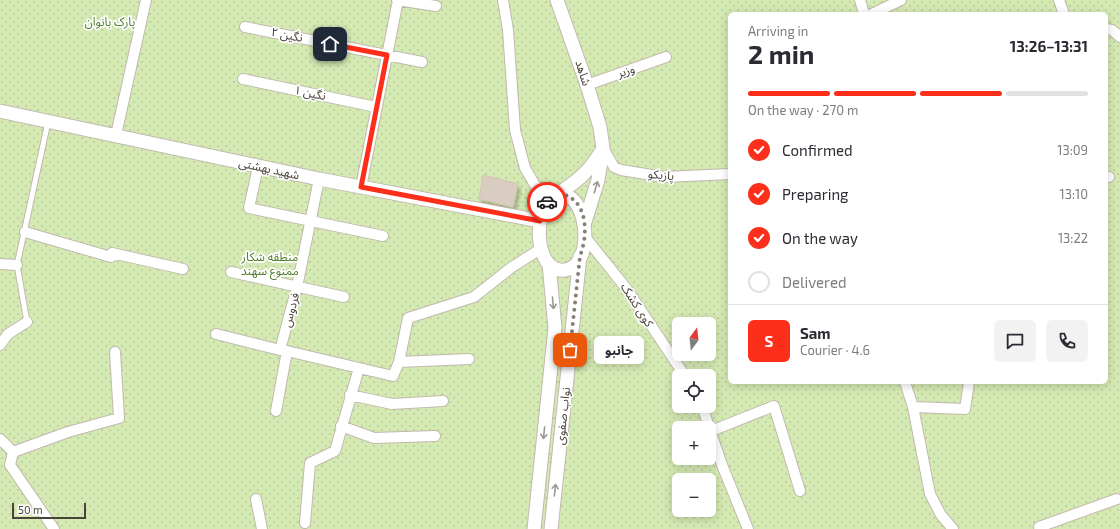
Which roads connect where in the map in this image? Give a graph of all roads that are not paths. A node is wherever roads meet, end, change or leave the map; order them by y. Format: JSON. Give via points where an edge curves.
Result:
{"nodes":[{"id":1,"x":146,"y":0,"type":"edge"},
{"id":2,"x":398,"y":0,"type":"edge"},
{"id":3,"x":503,"y":0,"type":"edge"},
{"id":4,"x":557,"y":0,"type":"edge"},
{"id":5,"x":860,"y":0,"type":"edge"},
{"id":6,"x":901,"y":0,"type":"edge"},
{"id":7,"x":1059,"y":0,"type":"edge"},
{"id":8,"x":436,"y":6,"type":"dead end"},
{"id":9,"x":863,"y":12,"type":"edge"},
{"id":10,"x":876,"y":12,"type":"edge"},
{"id":11,"x":1063,"y":12,"type":"edge"},
{"id":12,"x":245,"y":27,"type":"dead end"},
{"id":13,"x":1108,"y":29,"type":"edge"},
{"id":14,"x":1120,"y":37,"type":"edge"},
{"id":15,"x":387,"y":55,"type":"junction"},
{"id":16,"x":666,"y":57,"type":"dead end"},
{"id":17,"x":422,"y":62,"type":"dead end"},
{"id":18,"x":243,"y":79,"type":"dead end"},
{"id":19,"x":586,"y":85,"type":"junction"},
{"id":20,"x":376,"y":107,"type":"junction"},
{"id":21,"x":0,"y":111,"type":"edge"},
{"id":22,"x":48,"y":121,"type":"junction"},
{"id":23,"x":116,"y":135,"type":"junction"},
{"id":24,"x":603,"y":148,"type":"junction"},
{"id":25,"x":258,"y":167,"type":"junction"},
{"id":26,"x":728,"y":174,"type":"edge"},
{"id":27,"x":319,"y":180,"type":"junction"},
{"id":28,"x":361,"y":187,"type":"junction"},
{"id":29,"x":553,"y":196,"type":"junction"},
{"id":30,"x":310,"y":220,"type":"junction"},
{"id":31,"x":540,"y":221,"type":"junction"},
{"id":32,"x":585,"y":231,"type":"junction"},
{"id":33,"x":25,"y":232,"type":"junction"},
{"id":34,"x":383,"y":236,"type":"dead end"},
{"id":35,"x":542,"y":248,"type":"junction"},
{"id":36,"x":580,"y":256,"type":"junction"},
{"id":37,"x":0,"y":264,"type":"edge"},
{"id":38,"x":549,"y":264,"type":"junction"},
{"id":39,"x":17,"y":265,"type":"junction"},
{"id":40,"x":183,"y":269,"type":"dead end"},
{"id":41,"x":231,"y":272,"type":"dead end"},
{"id":42,"x":297,"y":287,"type":"junction"},
{"id":43,"x":344,"y":297,"type":"dead end"},
{"id":44,"x":27,"y":322,"type":"joint"},
{"id":45,"x":216,"y":334,"type":"dead end"},
{"id":46,"x":0,"y":345,"type":"edge"},
{"id":47,"x":284,"y":350,"type":"junction"},
{"id":48,"x":114,"y":352,"type":"dead end"},
{"id":49,"x":469,"y":359,"type":"dead end"},
{"id":50,"x":399,"y":362,"type":"junction"},
{"id":51,"x":359,"y":368,"type":"junction"},
{"id":52,"x":680,"y":369,"type":"edge"},
{"id":53,"x":906,"y":384,"type":"edge"},
{"id":54,"x":969,"y":384,"type":"edge"},
{"id":55,"x":350,"y":396,"type":"junction"},
{"id":56,"x":443,"y":401,"type":"dead end"},
{"id":57,"x":913,"y":407,"type":"junction"},
{"id":58,"x":276,"y":411,"type":"dead end"},
{"id":59,"x":341,"y":426,"type":"junction"},
{"id":60,"x":716,"y":429,"type":"edge"},
{"id":61,"x":435,"y":436,"type":"dead end"},
{"id":62,"x":0,"y":439,"type":"edge"},
{"id":63,"x":716,"y":444,"type":"edge"},
{"id":64,"x":12,"y":452,"type":"junction"},
{"id":65,"x":800,"y":491,"type":"dead end"},
{"id":66,"x":256,"y":499,"type":"dead end"},
{"id":67,"x":1116,"y":499,"type":"dead end"},
{"id":68,"x":305,"y":523,"type":"dead end"},
{"id":69,"x":54,"y":529,"type":"edge"},
{"id":70,"x":262,"y":529,"type":"edge"},
{"id":71,"x":534,"y":529,"type":"edge"},
{"id":72,"x":551,"y":529,"type":"edge"},
{"id":73,"x":748,"y":529,"type":"edge"},
{"id":74,"x":953,"y":529,"type":"edge"},
{"id":75,"x":1040,"y":529,"type":"edge"}],
"edges":[{"from":1,"to":23,"type":"street"},
{"from":2,"to":8,"type":"street"},
{"from":2,"to":15,"type":"street"},
{"from":3,"to":29,"type":"street","via":[[508,30],[515,130],[525,168],[535,185]]},
{"from":4,"to":19,"type":"street","name":"شاهد"},
{"from":5,"to":9,"type":"street"},
{"from":6,"to":10,"type":"street"},
{"from":7,"to":11,"type":"street"},
{"from":12,"to":15,"type":"street","name":"نگین ۲"},
{"from":13,"to":14,"type":"street"},
{"from":15,"to":17,"type":"street","name":"نگین ۲"},
{"from":15,"to":20,"type":"street"},
{"from":16,"to":19,"type":"street","name":"وزیر"},
{"from":18,"to":20,"type":"street","name":"نگین ۱"},
{"from":19,"to":24,"type":"street","name":"شاهد","via":[[600,127]]},
{"from":20,"to":28,"type":"street"},
{"from":21,"to":22,"type":"street","name":"شهید بهشتی"},
{"from":22,"to":23,"type":"street","name":"شهید بهشتی"},
{"from":22,"to":33,"type":"lane"},
{"from":23,"to":25,"type":"street","name":"شهید بهشتی"},
{"from":24,"to":26,"type":"street","name":"پازیکو","via":[[614,166],[621,170],[664,177]]},
{"from":24,"to":29,"type":"street","via":[[590,169],[575,183]]},
{"from":32,"to":24,"type":"street","name":"شاهد","one_way":true},
{"from":25,"to":27,"type":"street","name":"شهید بهشتی"},
{"from":25,"to":30,"type":"street","via":[[249,208]]},
{"from":27,"to":28,"type":"street","name":"شهید بهشتی"},
{"from":27,"to":30,"type":"street","name":"فردوس"},
{"from":28,"to":31,"type":"street","name":"شهید بهشتی"},
{"from":29,"to":31,"type":"street","via":[[545,204]]},
{"from":29,"to":32,"type":"street","via":[[568,196],[576,203],[582,214]]},
{"from":30,"to":34,"type":"street"},
{"from":30,"to":42,"type":"street","name":"فردوس"},
{"from":31,"to":35,"type":"street","via":[[539,240]]},
{"from":32,"to":36,"type":"street"},
{"from":32,"to":52,"type":"street","name":"کوی کشک"},
{"from":33,"to":39,"type":"lane"},
{"from":33,"to":40,"type":"street","via":[[111,257],[112,253]]},
{"from":35,"to":38,"type":"street"},
{"from":35,"to":50,"type":"street","via":[[512,267],[474,297],[408,318]]},
{"from":36,"to":38,"type":"street","via":[[574,266],[566,270],[558,270]]},
{"from":72,"to":36,"type":"street","name":"نواب صفوی","one_way":true},
{"from":37,"to":39,"type":"street"},
{"from":38,"to":71,"type":"street","name":"نواب صفوی","one_way":true,"via":[[555,328]]},
{"from":39,"to":44,"type":"lane"},
{"from":41,"to":42,"type":"street"},
{"from":42,"to":43,"type":"street"},
{"from":42,"to":47,"type":"street","name":"فردوس"},
{"from":44,"to":46,"type":"street","via":[[8,334]]},
{"from":45,"to":47,"type":"street"},
{"from":47,"to":51,"type":"street"},
{"from":47,"to":58,"type":"street","name":"فردوس"},
{"from":48,"to":64,"type":"street","via":[[119,418],[68,432]]},
{"from":49,"to":50,"type":"street"},
{"from":50,"to":51,"type":"street","via":[[393,376]]},
{"from":51,"to":55,"type":"street"},
{"from":53,"to":57,"type":"street"},
{"from":54,"to":57,"type":"street","via":[[965,409]]},
{"from":55,"to":56,"type":"street","via":[[392,404]]},
{"from":55,"to":59,"type":"street"},
{"from":57,"to":74,"type":"street","via":[[930,494],[941,515]]},
{"from":59,"to":61,"type":"street","via":[[374,438]]},
{"from":59,"to":68,"type":"street","via":[[335,451],[310,463]]},
{"from":60,"to":65,"type":"street","via":[[774,406]]},
{"from":62,"to":64,"type":"street"},
{"from":63,"to":73,"type":"street"},
{"from":64,"to":69,"type":"street","via":[[10,465]]},
{"from":66,"to":70,"type":"street"},
{"from":67,"to":75,"type":"street","via":[[1039,527]]}]}
